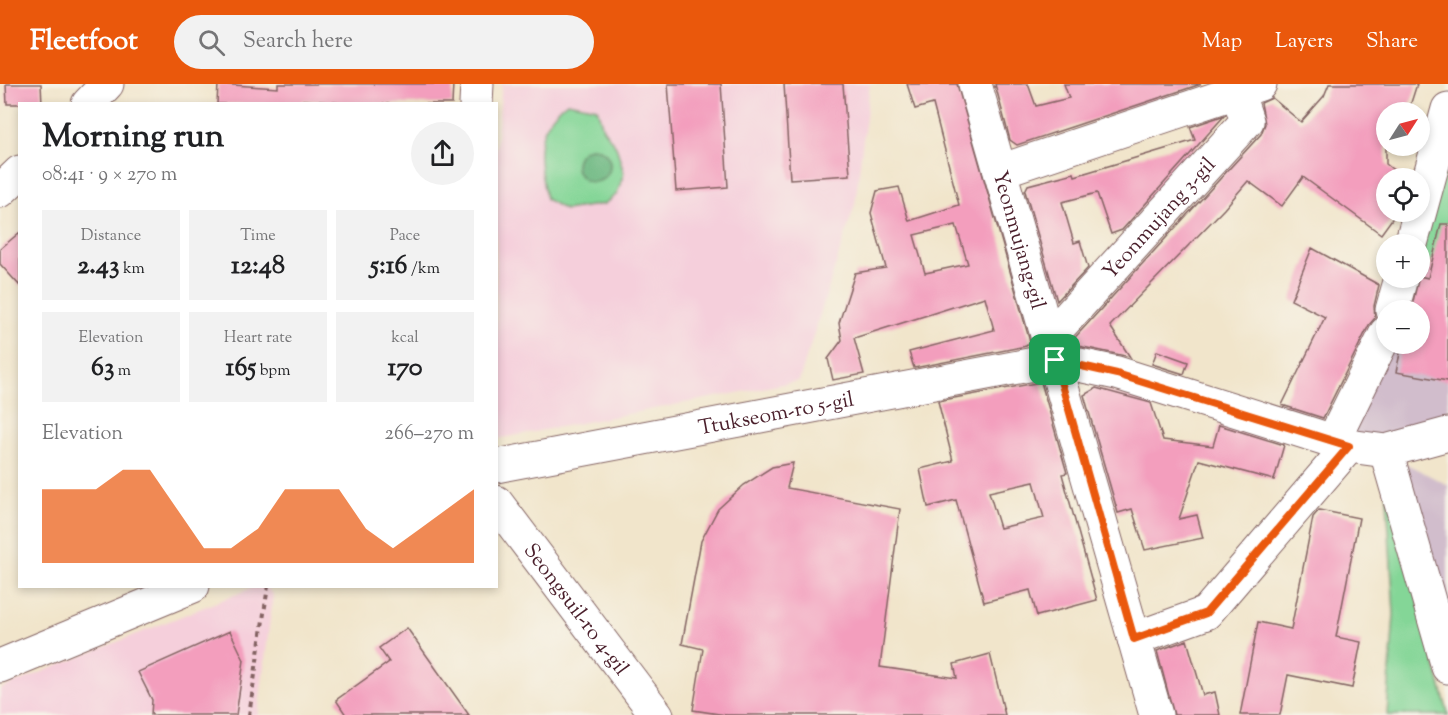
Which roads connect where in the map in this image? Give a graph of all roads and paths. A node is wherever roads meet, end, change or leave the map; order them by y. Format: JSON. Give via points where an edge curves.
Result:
{"nodes":[{"id":1,"x":107,"y":84,"type":"edge"},
{"id":2,"x":477,"y":84,"type":"edge"},
{"id":3,"x":975,"y":84,"type":"edge"},
{"id":4,"x":1238,"y":88,"type":"edge"},
{"id":5,"x":90,"y":102,"type":"edge"},
{"id":6,"x":476,"y":102,"type":"edge"},
{"id":7,"x":1448,"y":109,"type":"edge"},
{"id":8,"x":1000,"y":171,"type":"junction"},
{"id":9,"x":18,"y":174,"type":"edge"},
{"id":10,"x":0,"y":191,"type":"edge"},
{"id":11,"x":1414,"y":234,"type":"edge"},
{"id":12,"x":1051,"y":350,"type":"junction"},
{"id":13,"x":1377,"y":354,"type":"edge"},
{"id":14,"x":1448,"y":434,"type":"edge"},
{"id":15,"x":1341,"y":443,"type":"junction"},
{"id":16,"x":1386,"y":451,"type":"junction"},
{"id":17,"x":498,"y":466,"type":"edge"},
{"id":18,"x":498,"y":505,"type":"edge"},
{"id":19,"x":188,"y":588,"type":"edge"},
{"id":20,"x":268,"y":588,"type":"edge"},
{"id":21,"x":1134,"y":639,"type":"junction"},
{"id":22,"x":0,"y":666,"type":"edge"},
{"id":23,"x":1448,"y":667,"type":"edge"},
{"id":24,"x":249,"y":715,"type":"edge"},
{"id":25,"x":657,"y":715,"type":"edge"},
{"id":26,"x":1156,"y":715,"type":"edge"}],
"edges":[{"from":1,"to":5,"type":"street"},
{"from":2,"to":6,"type":"street"},
{"from":3,"to":8,"type":"street","name":"Yeonmujang-gil"},
{"from":4,"to":8,"type":"street","name":"Yeonmujang 3-gil"},
{"from":4,"to":12,"type":"street","name":"Yeonmujang 3-gil","via":[[1247,121]]},
{"from":7,"to":11,"type":"street"},
{"from":8,"to":12,"type":"street","name":"Yeonmujang-gil"},
{"from":9,"to":10,"type":"street"},
{"from":12,"to":15,"type":"street"},
{"from":12,"to":17,"type":"street","name":"Ttukseom-ro 5-gil"},
{"from":12,"to":21,"type":"street","name":"Yeonmujang-gil"},
{"from":13,"to":15,"type":"street"},
{"from":14,"to":16,"type":"street"},
{"from":15,"to":16,"type":"street"},
{"from":15,"to":21,"type":"street","via":[[1206,613]]},
{"from":16,"to":23,"type":"street"},
{"from":18,"to":25,"type":"street","name":"Seongsuil-ro 4-gil"},
{"from":19,"to":22,"type":"street"},
{"from":20,"to":24,"type":"path"},
{"from":21,"to":26,"type":"street","name":"Yeonmujang-gil"}]}
